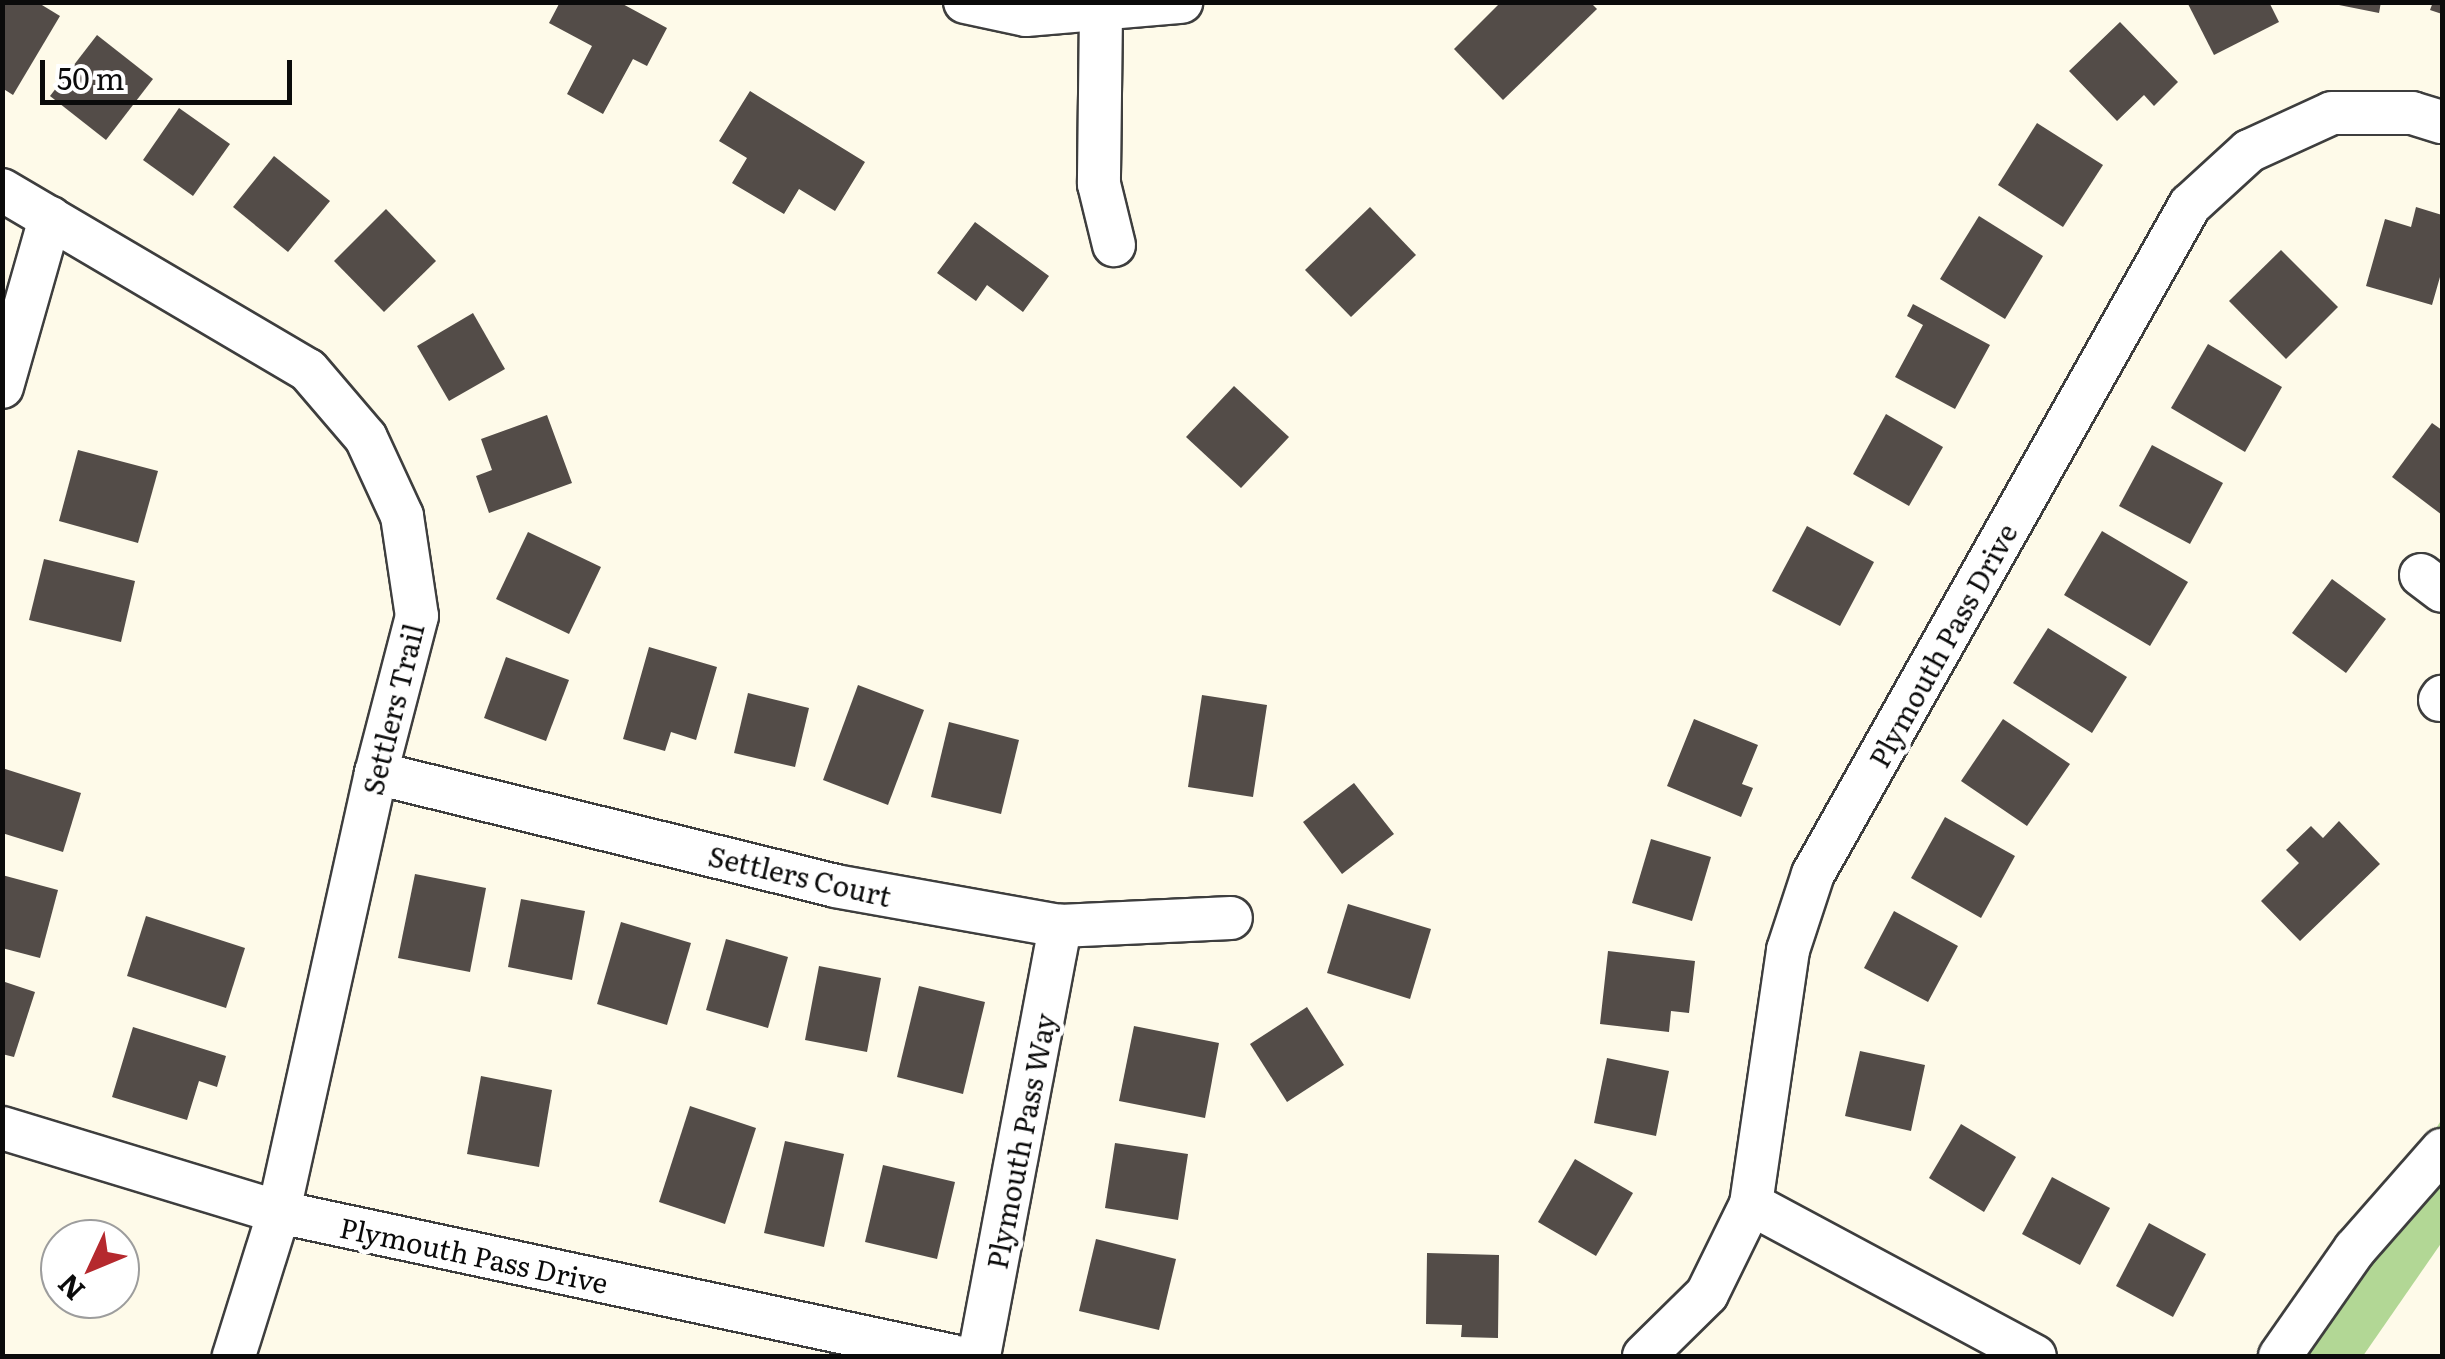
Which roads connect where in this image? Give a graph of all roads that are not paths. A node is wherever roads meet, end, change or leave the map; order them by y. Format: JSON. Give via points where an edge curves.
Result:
{"nodes":[{"id":1,"x":965,"y":2,"type":"edge"},
{"id":2,"x":1182,"y":2,"type":"edge"},
{"id":3,"x":1101,"y":12,"type":"junction"},
{"id":4,"x":2442,"y":122,"type":"edge"},
{"id":5,"x":2,"y":190,"type":"edge"},
{"id":6,"x":50,"y":218,"type":"junction"},
{"id":7,"x":1114,"y":246,"type":"dead end"},
{"id":8,"x":2,"y":387,"type":"edge"},
{"id":9,"x":376,"y":773,"type":"junction"},
{"id":10,"x":1230,"y":918,"type":"dead end"},
{"id":11,"x":1060,"y":926,"type":"junction"},
{"id":12,"x":2,"y":1128,"type":"edge"},
{"id":13,"x":2442,"y":1150,"type":"edge"},
{"id":14,"x":1751,"y":1204,"type":"junction"},
{"id":15,"x":279,"y":1212,"type":"junction"},
{"id":16,"x":234,"y":1356,"type":"edge"},
{"id":17,"x":952,"y":1356,"type":"edge"},
{"id":18,"x":980,"y":1356,"type":"edge"},
{"id":19,"x":1644,"y":1356,"type":"edge"},
{"id":20,"x":2035,"y":1356,"type":"edge"},
{"id":21,"x":2280,"y":1356,"type":"edge"}],
"edges":[{"from":1,"to":3,"type":"street","via":[[1026,15]]},
{"from":2,"to":3,"type":"street"},
{"from":3,"to":7,"type":"street","via":[[1099,184]]},
{"from":4,"to":14,"type":"street","name":"Plymouth Pass Drive","via":[[2412,113],[2332,113],[2249,151],[2190,205],[1812,874],[1788,950]]},
{"from":5,"to":6,"type":"street","name":"Settlers Trail"},
{"from":6,"to":8,"type":"street"},
{"from":6,"to":9,"type":"street","name":"Settlers Trail","via":[[308,370],[366,438],[402,516],[418,616]]},
{"from":9,"to":11,"type":"street","name":"Settlers Court","via":[[835,886]]},
{"from":9,"to":15,"type":"street","name":"Settlers Trail"},
{"from":10,"to":11,"type":"street","name":"Settlers Court"},
{"from":11,"to":18,"type":"street","name":"Plymouth Pass Way"},
{"from":12,"to":15,"type":"street","name":"Plymouth Pass Drive"},
{"from":13,"to":21,"type":"street","via":[[2355,1249]]},
{"from":14,"to":19,"type":"street","name":"Plymouth Pass Drive","via":[[1707,1294]]},
{"from":14,"to":20,"type":"street"},
{"from":15,"to":16,"type":"street","name":"Settlers Trail"},
{"from":15,"to":17,"type":"street","name":"Plymouth Pass Drive"}]}
